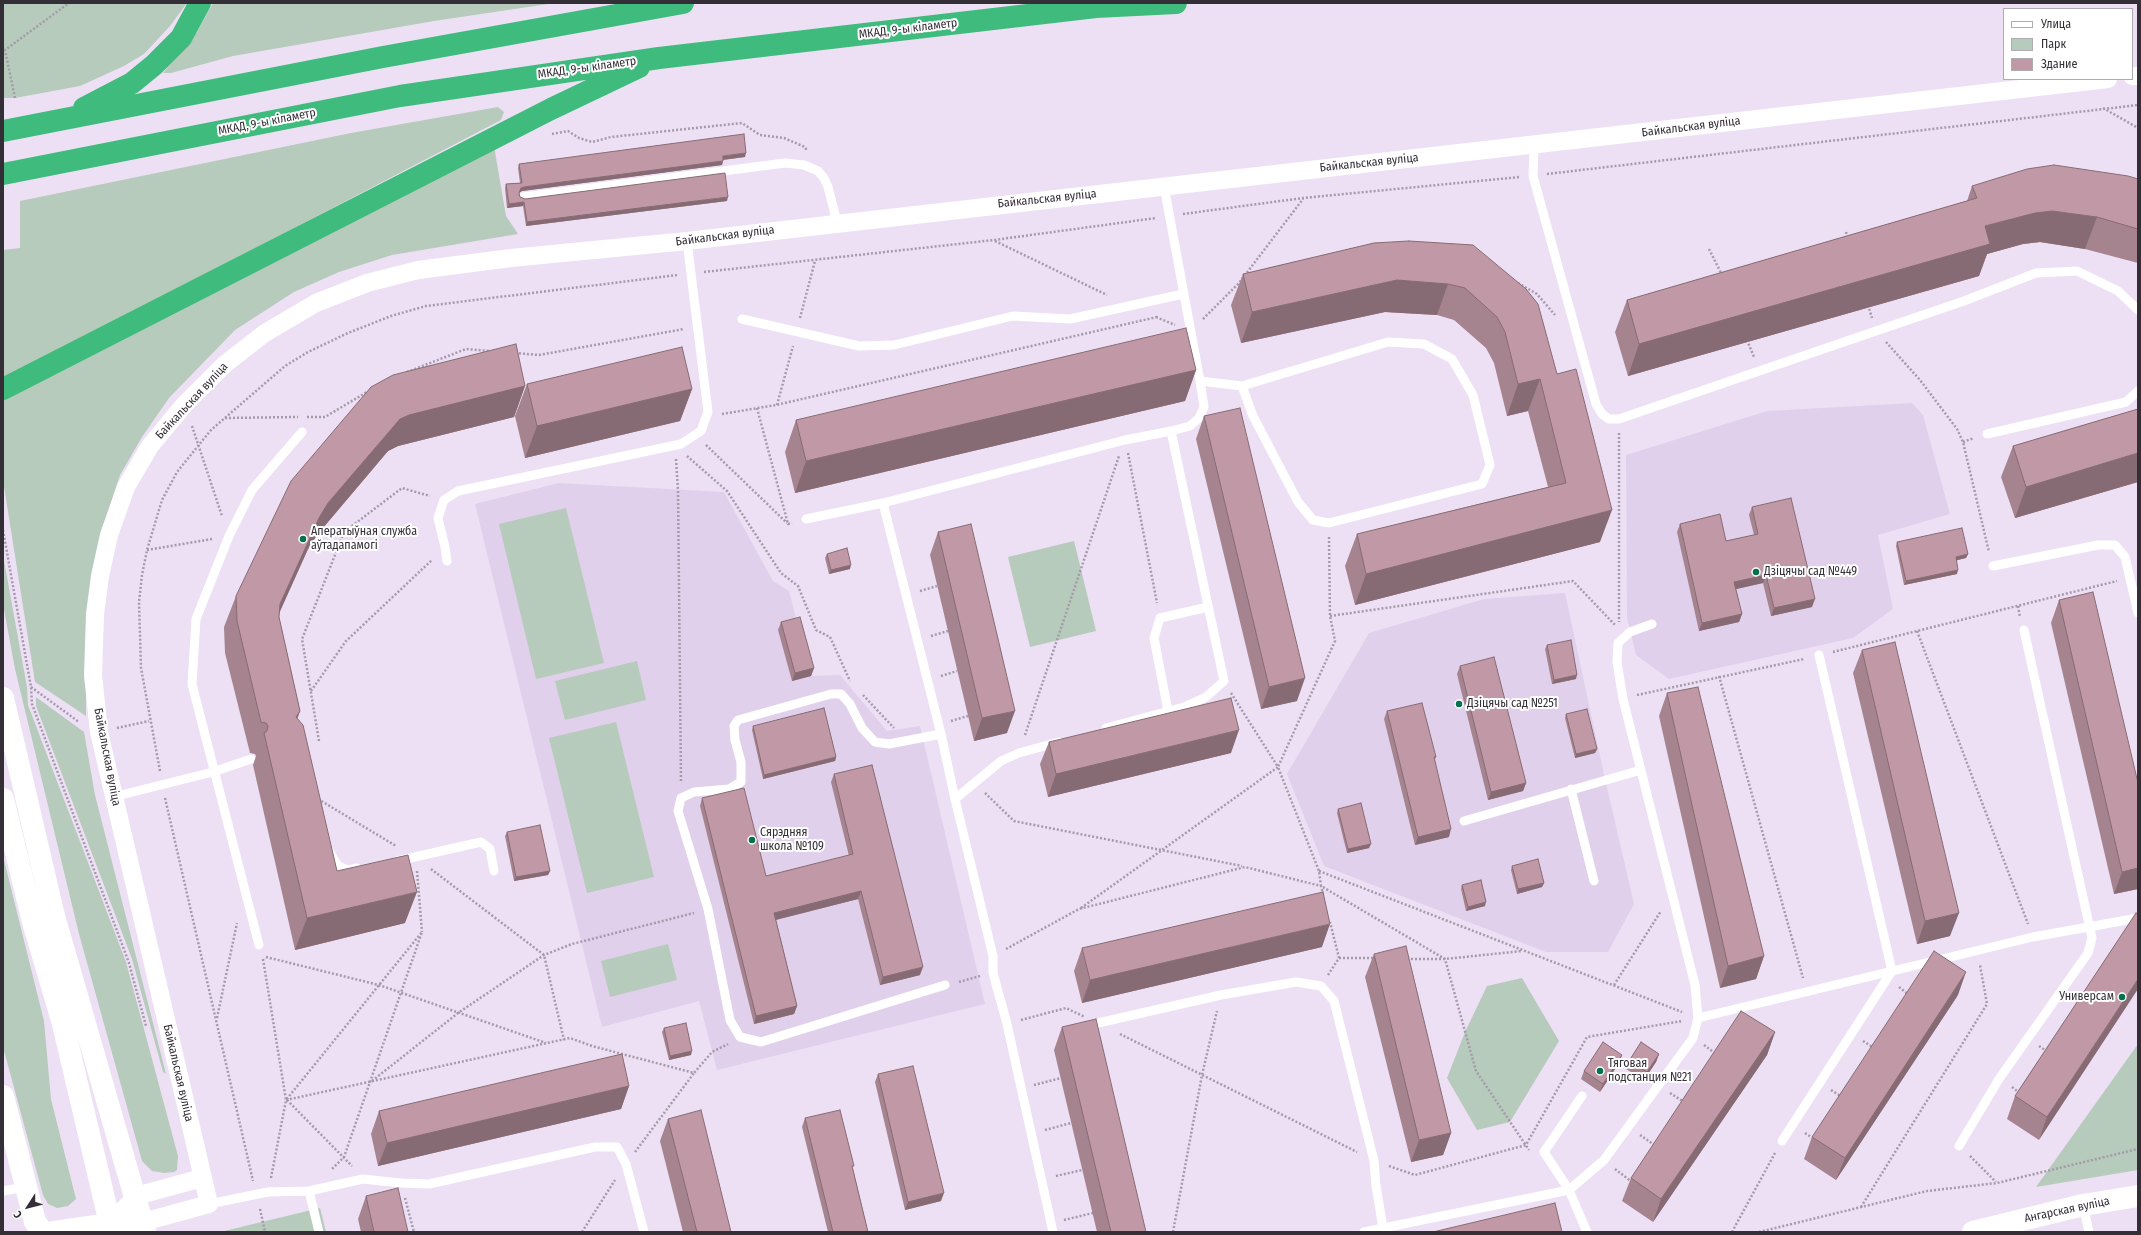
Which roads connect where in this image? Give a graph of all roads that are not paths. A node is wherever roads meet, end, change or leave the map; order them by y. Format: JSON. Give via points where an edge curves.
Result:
{"nodes":[{"id":1,"x":200,"y":3,"type":"edge"},
{"id":2,"x":683,"y":3,"type":"edge"},
{"id":3,"x":1176,"y":3,"type":"edge"},
{"id":4,"x":659,"y":58,"type":"junction"},
{"id":5,"x":2099,"y":80,"type":"edge"},
{"id":6,"x":51,"y":122,"type":"junction"},
{"id":7,"x":3,"y":131,"type":"edge"},
{"id":8,"x":1534,"y":145,"type":"junction"},
{"id":9,"x":3,"y":174,"type":"edge"},
{"id":10,"x":1164,"y":186,"type":"junction"},
{"id":11,"x":523,"y":198,"type":"edge"},
{"id":12,"x":837,"y":222,"type":"junction"},
{"id":13,"x":687,"y":241,"type":"junction"},
{"id":14,"x":1183,"y":294,"type":"junction"},
{"id":15,"x":2138,"y":310,"type":"edge"},
{"id":16,"x":742,"y":320,"type":"dead end"},
{"id":17,"x":1200,"y":381,"type":"junction"},
{"id":18,"x":1242,"y":386,"type":"junction"},
{"id":19,"x":3,"y":390,"type":"edge"},
{"id":20,"x":2138,"y":392,"type":"edge"},
{"id":21,"x":1171,"y":431,"type":"junction"},
{"id":22,"x":302,"y":432,"type":"dead end"},
{"id":23,"x":1987,"y":434,"type":"dead end"},
{"id":24,"x":883,"y":503,"type":"junction"},
{"id":25,"x":806,"y":520,"type":"road end"},
{"id":26,"x":446,"y":561,"type":"dead end"},
{"id":27,"x":1993,"y":566,"type":"road end"},
{"id":28,"x":1208,"y":607,"type":"junction"},
{"id":29,"x":2138,"y":613,"type":"edge"},
{"id":30,"x":1652,"y":624,"type":"dead end"},
{"id":31,"x":2024,"y":630,"type":"dead end"},
{"id":32,"x":1819,"y":656,"type":"road end"},
{"id":33,"x":4,"y":709,"type":"edge"},
{"id":34,"x":1168,"y":711,"type":"junction"},
{"id":35,"x":1094,"y":732,"type":"edge"},
{"id":36,"x":941,"y":734,"type":"junction"},
{"id":37,"x":1071,"y":738,"type":"edge"},
{"id":38,"x":251,"y":759,"type":"dead end"},
{"id":39,"x":1640,"y":770,"type":"junction"},
{"id":40,"x":213,"y":772,"type":"junction"},
{"id":41,"x":1571,"y":789,"type":"junction"},
{"id":42,"x":113,"y":797,"type":"junction"},
{"id":43,"x":955,"y":798,"type":"junction"},
{"id":44,"x":3,"y":799,"type":"edge"},
{"id":45,"x":1464,"y":821,"type":"dead end"},
{"id":46,"x":326,"y":842,"type":"edge"},
{"id":47,"x":385,"y":863,"type":"edge"},
{"id":48,"x":370,"y":866,"type":"edge"},
{"id":49,"x":494,"y":871,"type":"dead end"},
{"id":50,"x":1594,"y":881,"type":"dead end"},
{"id":51,"x":2138,"y":918,"type":"edge"},
{"id":52,"x":2090,"y":928,"type":"junction"},
{"id":53,"x":259,"y":945,"type":"dead end"},
{"id":54,"x":1892,"y":971,"type":"junction"},
{"id":55,"x":945,"y":985,"type":"dead end"},
{"id":56,"x":1698,"y":1018,"type":"junction"},
{"id":57,"x":1098,"y":1023,"type":"edge"},
{"id":58,"x":3,"y":1096,"type":"edge"},
{"id":59,"x":1582,"y":1096,"type":"dead end"},
{"id":60,"x":1782,"y":1141,"type":"road end"},
{"id":61,"x":1959,"y":1146,"type":"road end"},
{"id":62,"x":202,"y":1178,"type":"junction"},
{"id":63,"x":25,"y":1187,"type":"junction"},
{"id":64,"x":1569,"y":1190,"type":"junction"},
{"id":65,"x":3,"y":1191,"type":"edge"},
{"id":66,"x":309,"y":1191,"type":"junction"},
{"id":67,"x":136,"y":1196,"type":"junction"},
{"id":68,"x":2138,"y":1196,"type":"edge"},
{"id":69,"x":209,"y":1204,"type":"junction"},
{"id":70,"x":2083,"y":1205,"type":"junction"},
{"id":71,"x":144,"y":1227,"type":"edge"},
{"id":72,"x":111,"y":1228,"type":"edge"},
{"id":73,"x":1052,"y":1228,"type":"edge"},
{"id":74,"x":1383,"y":1228,"type":"junction"},
{"id":75,"x":43,"y":1232,"type":"edge"},
{"id":76,"x":54,"y":1232,"type":"edge"},
{"id":77,"x":319,"y":1232,"type":"edge"},
{"id":78,"x":644,"y":1232,"type":"edge"},
{"id":79,"x":1364,"y":1232,"type":"edge"},
{"id":80,"x":1587,"y":1232,"type":"edge"},
{"id":81,"x":1973,"y":1232,"type":"edge"},
{"id":82,"x":2089,"y":1232,"type":"edge"}],
"edges":[{"from":1,"to":6,"type":"highway","via":[[181,38],[132,83]]},
{"from":2,"to":6,"type":"highway","via":[[383,57]]},
{"from":3,"to":4,"type":"highway","name":"МКАД, 9-ы кіламетр","via":[[1096,7]]},
{"from":4,"to":9,"type":"highway","name":"МКАД, 9-ы кіламетр","via":[[400,96]]},
{"from":4,"to":19,"type":"highway","via":[[551,109]]},
{"from":5,"to":8,"type":"street","name":"Байкальская вуліца"},
{"from":6,"to":7,"type":"highway"},
{"from":8,"to":10,"type":"street","name":"Байкальская вуліца"},
{"from":8,"to":15,"type":"lane","via":[[1533,176],[1596,404],[1602,414],[1609,419],[1619,419],[1964,301],[2036,273],[2077,271],[2118,291]]},
{"from":10,"to":12,"type":"street","name":"Байкальская вуліца"},
{"from":10,"to":14,"type":"lane"},
{"from":11,"to":12,"type":"lane","via":[[784,164],[804,165],[818,171],[828,187]]},
{"from":12,"to":13,"type":"street","name":"Байкальская вуліца"},
{"from":13,"to":26,"type":"lane","via":[[706,399],[706,417],[701,431],[681,444],[458,491],[444,500],[438,518]]},
{"from":13,"to":42,"type":"street","name":"Байкальская вуліца","via":[[425,269],[367,283],[316,303],[265,333],[225,364],[184,405],[150,446],[126,487],[109,534],[95,614],[93,675],[99,732]]},
{"from":14,"to":16,"type":"lane","via":[[1070,319],[1013,316],[894,345],[859,346]]},
{"from":14,"to":17,"type":"lane"},
{"from":17,"to":18,"type":"lane"},
{"from":17,"to":21,"type":"lane","via":[[1204,407],[1199,418],[1190,426]]},
{"from":18,"to":18,"type":"lane","via":[[1253,416],[1298,502],[1313,520],[1329,523],[1482,484],[1490,465],[1473,395],[1452,359],[1424,344],[1388,342]]},
{"from":20,"to":23,"type":"lane","via":[[2126,402]]},
{"from":21,"to":24,"type":"lane","via":[[1125,440]]},
{"from":21,"to":28,"type":"lane"},
{"from":22,"to":40,"type":"lane","via":[[252,490],[229,536],[196,620],[192,684]]},
{"from":24,"to":25,"type":"lane"},
{"from":24,"to":36,"type":"lane"},
{"from":27,"to":29,"type":"lane","via":[[2098,545],[2115,545],[2125,557]]},
{"from":28,"to":34,"type":"lane","via":[[1224,681],[1206,698]]},
{"from":28,"to":34,"type":"lane","via":[[1160,618],[1154,638]]},
{"from":30,"to":39,"type":"lane","via":[[1630,632],[1618,643],[1617,662],[1623,699]]},
{"from":31,"to":52,"type":"lane"},
{"from":32,"to":54,"type":"lane"},
{"from":33,"to":67,"type":"main road","via":[[54,916]]},
{"from":34,"to":35,"type":"lane"},
{"from":36,"to":43,"type":"lane"},
{"from":36,"to":55,"type":"lane","via":[[889,744],[875,742],[862,728],[850,704],[841,694],[831,694],[738,720],[734,726],[741,762],[741,782],[729,789],[694,792],[681,798],[678,810],[708,910],[730,1020],[740,1036],[761,1042]]},
{"from":37,"to":43,"type":"lane","via":[[1019,753],[1002,761]]},
{"from":38,"to":40,"type":"lane"},
{"from":39,"to":41,"type":"lane"},
{"from":39,"to":56,"type":"lane","via":[[1695,985]]},
{"from":40,"to":42,"type":"lane"},
{"from":40,"to":53,"type":"lane"},
{"from":41,"to":45,"type":"lane"},
{"from":41,"to":50,"type":"lane"},
{"from":42,"to":62,"type":"street","name":"Байкальская вуліца"},
{"from":43,"to":73,"type":"lane","via":[[993,956],[993,973],[1007,1024]]},
{"from":44,"to":72,"type":"main road","via":[[33,922],[63,1024]]},
{"from":46,"to":48,"type":"lane","via":[[331,857],[338,866],[348,870]]},
{"from":47,"to":49,"type":"lane","via":[[481,842],[490,849]]},
{"from":51,"to":52,"type":"lane"},
{"from":52,"to":54,"type":"lane","via":[[2033,937]]},
{"from":52,"to":61,"type":"lane","via":[[2092,938],[2088,952],[1999,1079]]},
{"from":54,"to":56,"type":"lane"},
{"from":54,"to":60,"type":"lane"},
{"from":56,"to":64,"type":"lane","via":[[1693,1038],[1604,1160]]},
{"from":57,"to":74,"type":"lane","via":[[1221,995],[1296,982],[1321,986],[1334,1002],[1374,1161]]},
{"from":58,"to":63,"type":"main road"},
{"from":59,"to":64,"type":"lane","via":[[1544,1152]]},
{"from":62,"to":67,"type":"street"},
{"from":62,"to":69,"type":"street","name":"Байкальская вуліца"},
{"from":63,"to":65,"type":"lane"},
{"from":63,"to":75,"type":"main road","via":[[35,1222]]},
{"from":64,"to":74,"type":"lane"},
{"from":64,"to":80,"type":"lane"},
{"from":66,"to":69,"type":"lane","via":[[268,1192]]},
{"from":66,"to":77,"type":"lane"},
{"from":66,"to":78,"type":"lane","via":[[363,1179],[429,1184],[595,1146],[618,1147],[626,1164]]},
{"from":67,"to":71,"type":"main road"},
{"from":67,"to":72,"type":"street"},
{"from":68,"to":70,"type":"main road","name":"Ангарская вуліца"},
{"from":69,"to":71,"type":"street"},
{"from":70,"to":81,"type":"main road","name":"Ангарская вуліца"},
{"from":70,"to":82,"type":"lane"},
{"from":71,"to":72,"type":"main road"},
{"from":72,"to":76,"type":"main road"},
{"from":74,"to":79,"type":"lane"}]}
